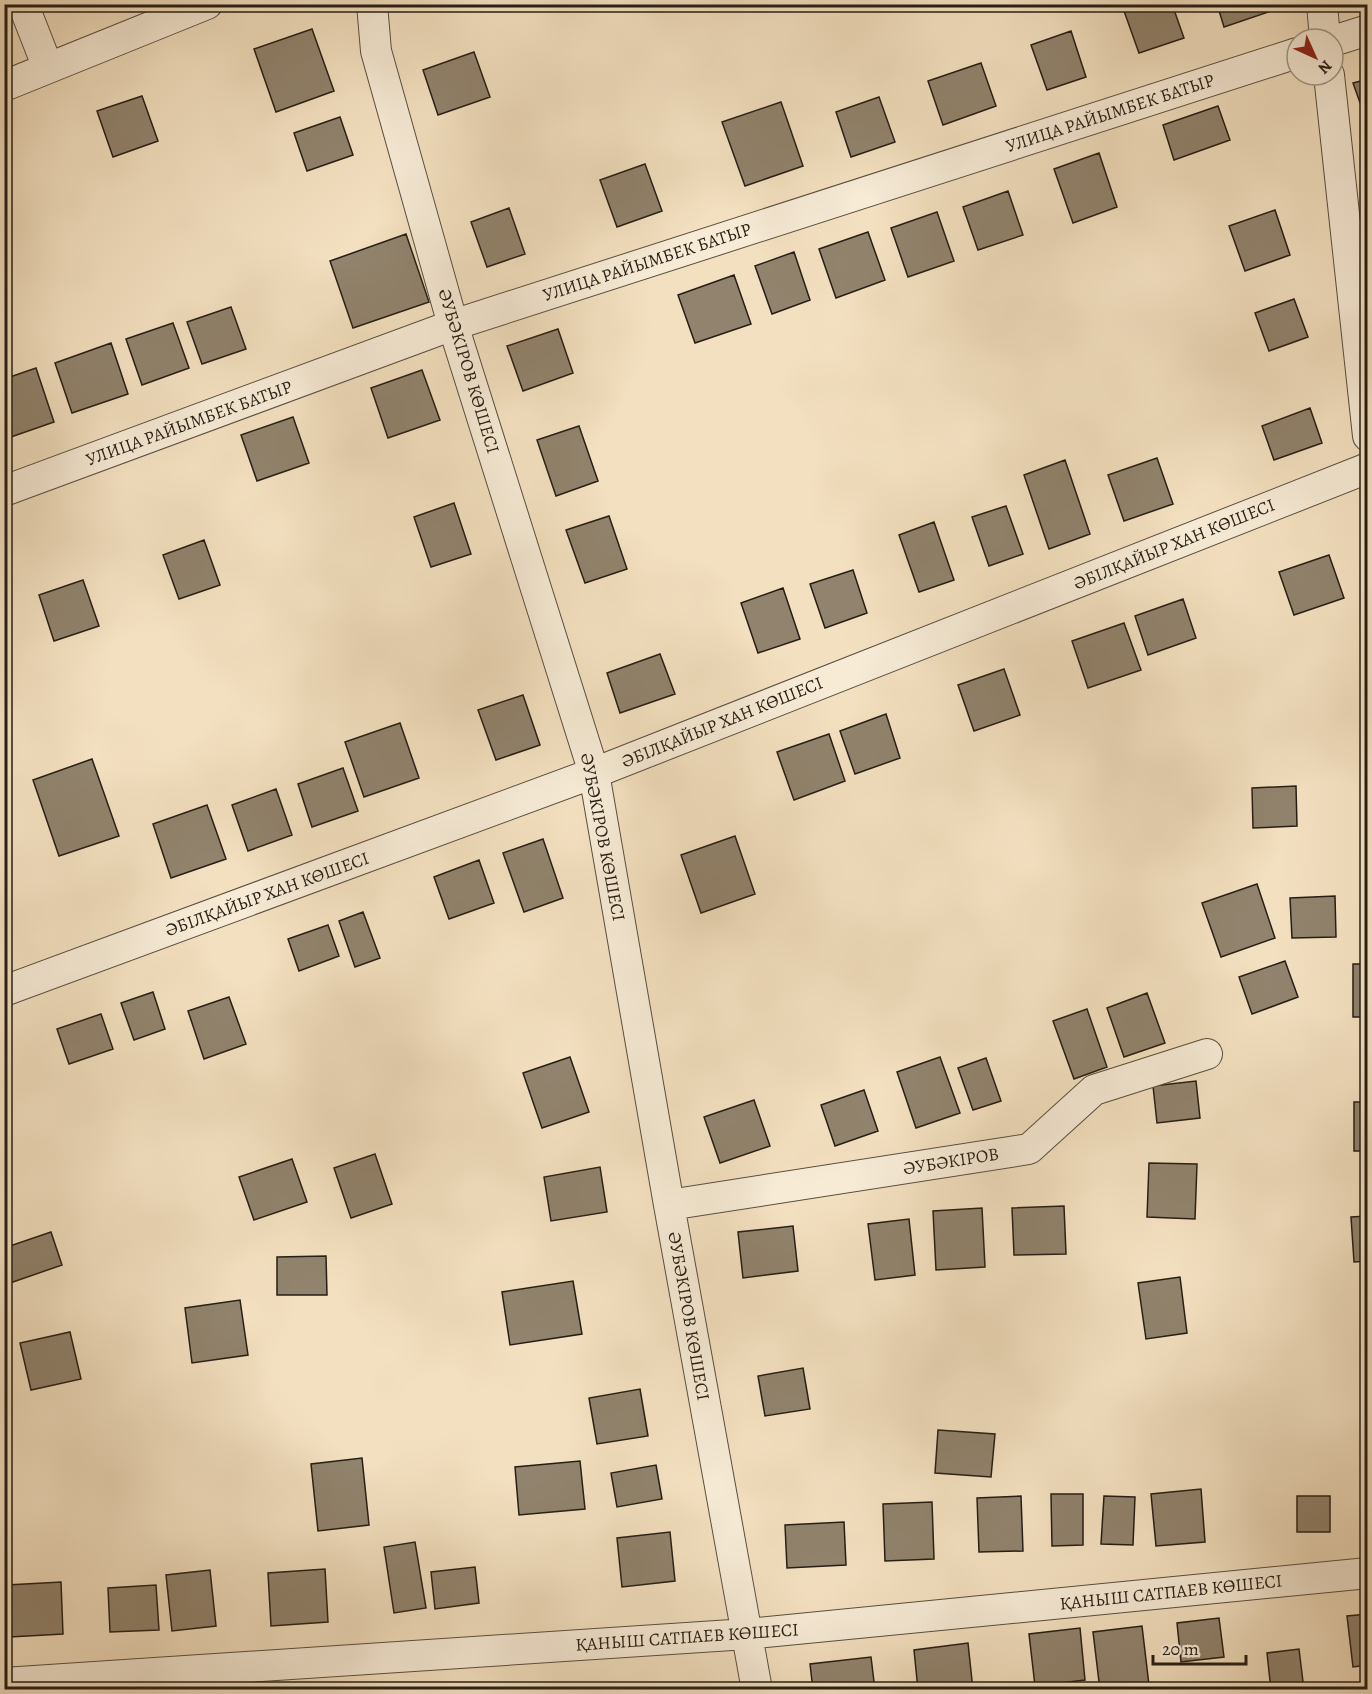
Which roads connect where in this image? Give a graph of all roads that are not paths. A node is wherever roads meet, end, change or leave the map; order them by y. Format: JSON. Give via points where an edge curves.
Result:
{"nodes":[{"id":1,"x":23,"y":4,"type":"edge"},
{"id":2,"x":207,"y":4,"type":"edge"},
{"id":3,"x":372,"y":4,"type":"edge"},
{"id":4,"x":1322,"y":4,"type":"edge"},
{"id":5,"x":1324,"y":27,"type":"edge"},
{"id":6,"x":1368,"y":30,"type":"edge"},
{"id":7,"x":1345,"y":37,"type":"edge"},
{"id":8,"x":1285,"y":57,"type":"edge"},
{"id":9,"x":48,"y":68,"type":"junction"},
{"id":10,"x":4,"y":86,"type":"edge"},
{"id":11,"x":1330,"y":87,"type":"edge"},
{"id":12,"x":453,"y":325,"type":"junction"},
{"id":13,"x":1368,"y":436,"type":"edge"},
{"id":14,"x":1368,"y":468,"type":"edge"},
{"id":15,"x":4,"y":491,"type":"edge"},
{"id":16,"x":594,"y":773,"type":"junction"},
{"id":17,"x":4,"y":991,"type":"edge"},
{"id":18,"x":1207,"y":1054,"type":"dead end"},
{"id":19,"x":669,"y":1205,"type":"junction"},
{"id":20,"x":1368,"y":1573,"type":"edge"},
{"id":21,"x":747,"y":1634,"type":"junction"},
{"id":22,"x":4,"y":1683,"type":"edge"},
{"id":23,"x":757,"y":1689,"type":"edge"}],
"edges":[{"from":1,"to":9,"type":"street"},
{"from":2,"to":9,"type":"street"},
{"from":3,"to":12,"type":"street","name":"ӘУБӘКІРОВ КӨШЕСІ","via":[[376,51]]},
{"from":4,"to":5,"type":"street"},
{"from":6,"to":7,"type":"street"},
{"from":8,"to":12,"type":"street","name":"УЛИЦА РАЙЫМБЕК БАТЫР"},
{"from":9,"to":10,"type":"street"},
{"from":11,"to":13,"type":"street"},
{"from":12,"to":15,"type":"street","name":"УЛИЦА РАЙЫМБЕК БАТЫР"},
{"from":12,"to":16,"type":"street","name":"ӘУБӘКІРОВ КӨШЕСІ"},
{"from":14,"to":16,"type":"street","name":"ӘБІЛҚАЙЫР ХАН КӨШЕСІ"},
{"from":16,"to":17,"type":"street","name":"ӘБІЛҚАЙЫР ХАН КӨШЕСІ"},
{"from":16,"to":19,"type":"street","name":"ӘУБӘКІРОВ КӨШЕСІ"},
{"from":18,"to":19,"type":"street","name":"ӘУБӘКІРОВ","via":[[1094,1090],[1029,1149]]},
{"from":19,"to":21,"type":"street","name":"ӘУБӘКІРОВ КӨШЕСІ"},
{"from":20,"to":21,"type":"street","name":"ҚАНЫШ САТПАЕВ КӨШЕСІ"},
{"from":21,"to":22,"type":"street","name":"ҚАНЫШ САТПАЕВ КӨШЕСІ"},
{"from":21,"to":23,"type":"street","name":"ӘУБӘКІРОВ КӨШЕСІ"}]}
